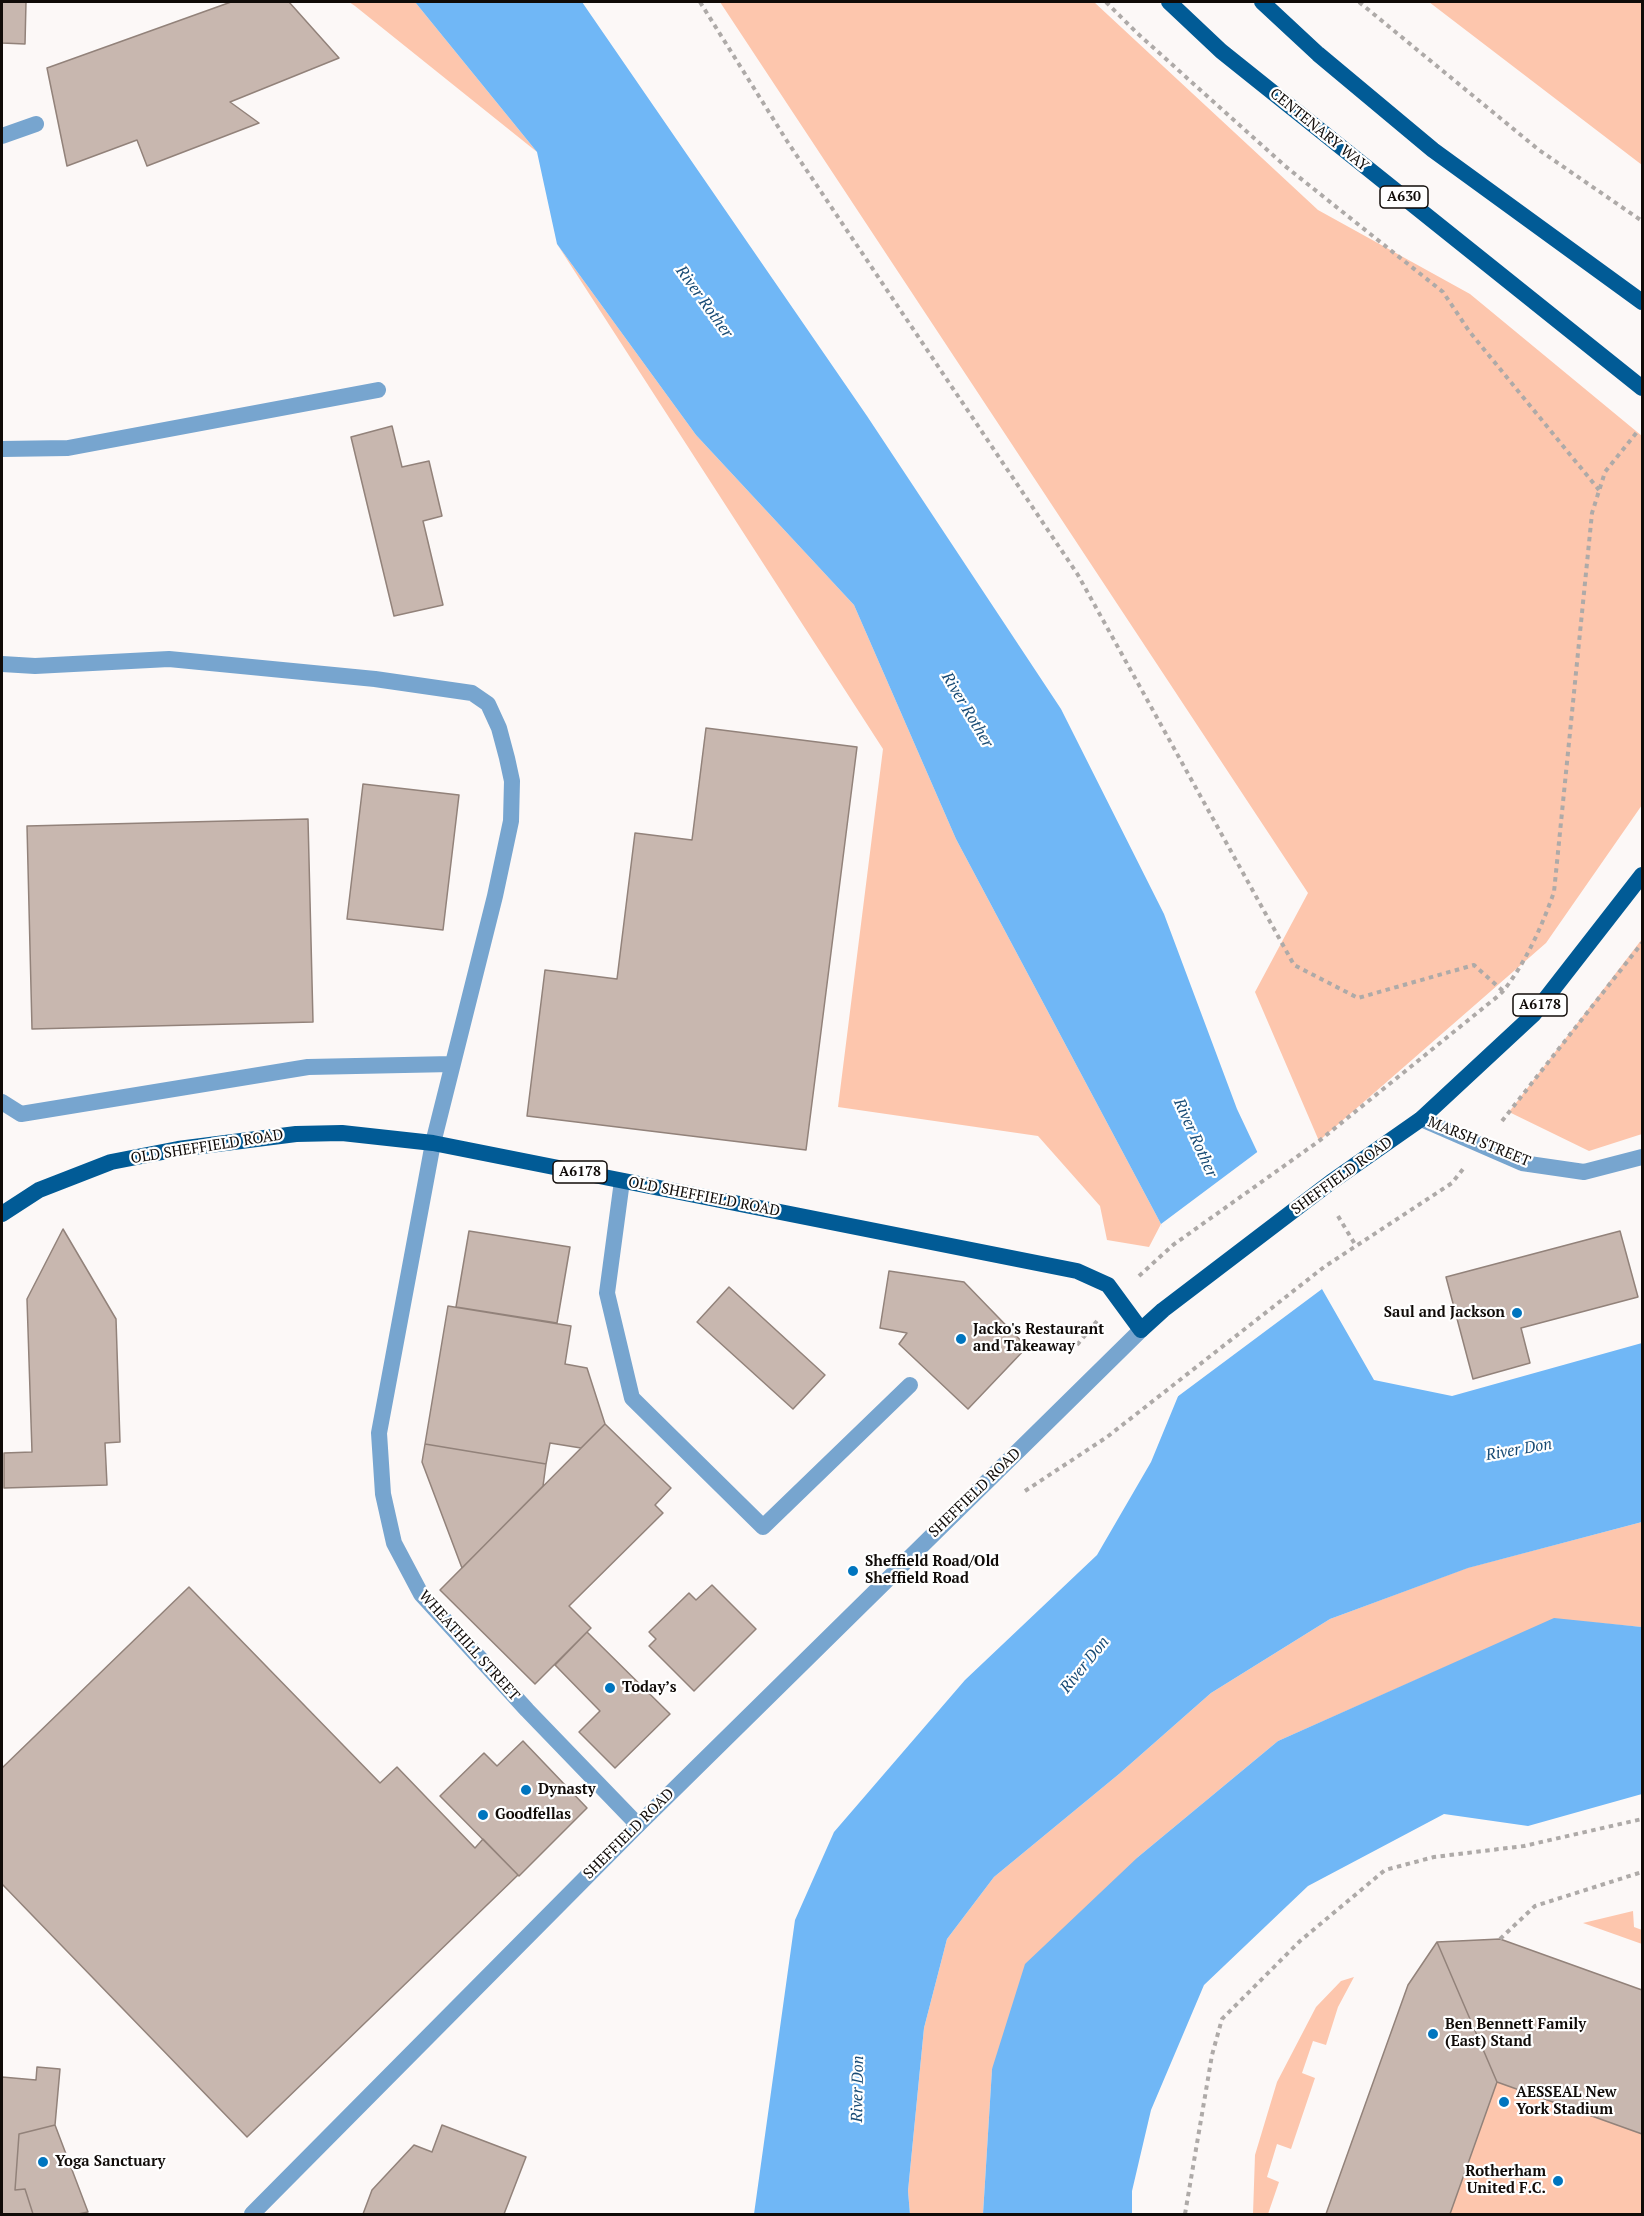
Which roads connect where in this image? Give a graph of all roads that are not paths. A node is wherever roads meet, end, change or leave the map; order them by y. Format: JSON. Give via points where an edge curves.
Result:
{"nodes":[{"id":1,"x":1169,"y":2,"type":"edge"},
{"id":2,"x":1262,"y":2,"type":"edge"},
{"id":3,"x":36,"y":124,"type":"dead end"},
{"id":4,"x":2,"y":136,"type":"edge"},
{"id":5,"x":1642,"y":302,"type":"edge"},
{"id":6,"x":1642,"y":388,"type":"edge"},
{"id":7,"x":378,"y":390,"type":"dead end"},
{"id":8,"x":2,"y":449,"type":"edge"},
{"id":9,"x":2,"y":664,"type":"edge"},
{"id":10,"x":1642,"y":875,"type":"edge"},
{"id":11,"x":452,"y":1064,"type":"junction"},
{"id":12,"x":2,"y":1102,"type":"edge"},
{"id":13,"x":1421,"y":1119,"type":"junction"},
{"id":14,"x":433,"y":1143,"type":"junction"},
{"id":15,"x":1642,"y":1157,"type":"edge"},
{"id":16,"x":622,"y":1180,"type":"junction"},
{"id":17,"x":2,"y":1214,"type":"edge"},
{"id":18,"x":1141,"y":1330,"type":"junction"},
{"id":19,"x":910,"y":1385,"type":"dead end"},
{"id":20,"x":638,"y":1825,"type":"junction"},
{"id":21,"x":252,"y":2214,"type":"edge"}],
"edges":[{"from":1,"to":6,"type":"main road","name":"CENTENARY WAY","number":"A630","via":[[1221,51]]},
{"from":2,"to":5,"type":"main road","via":[[1433,150]]},
{"from":3,"to":4,"type":"street"},
{"from":7,"to":8,"type":"street","via":[[68,448]]},
{"from":9,"to":11,"type":"street","name":"WHEATHILL STREET","via":[[169,659],[375,679],[472,693],[488,704],[510,770],[512,805],[495,896]]},
{"from":10,"to":13,"type":"main road","name":"SHEFFIELD ROAD","number":"A6178","via":[[1533,1015]]},
{"from":11,"to":12,"type":"street","via":[[308,1067],[21,1114]]},
{"from":11,"to":14,"type":"street","name":"WHEATHILL STREET"},
{"from":13,"to":15,"type":"street","name":"MARSH STREET","via":[[1522,1163],[1584,1172]]},
{"from":13,"to":18,"type":"main road","name":"SHEFFIELD ROAD","number":"A6178","via":[[1331,1182]]},
{"from":14,"to":16,"type":"main road","name":"OLD SHEFFIELD ROAD","number":"A6178"},
{"from":14,"to":17,"type":"main road","name":"OLD SHEFFIELD ROAD","number":"A6178","via":[[308,1133],[188,1147],[111,1162],[39,1190]]},
{"from":14,"to":20,"type":"street","name":"WHEATHILL STREET","via":[[379,1433],[383,1494],[394,1543],[421,1594]]},
{"from":16,"to":18,"type":"main road","name":"OLD SHEFFIELD ROAD","number":"A6178","via":[[1077,1271],[1108,1285]]},
{"from":16,"to":19,"type":"street","via":[[607,1293],[632,1398],[763,1527]]},
{"from":18,"to":20,"type":"street","name":"SHEFFIELD ROAD"},
{"from":20,"to":21,"type":"street","name":"SHEFFIELD ROAD"}]}
